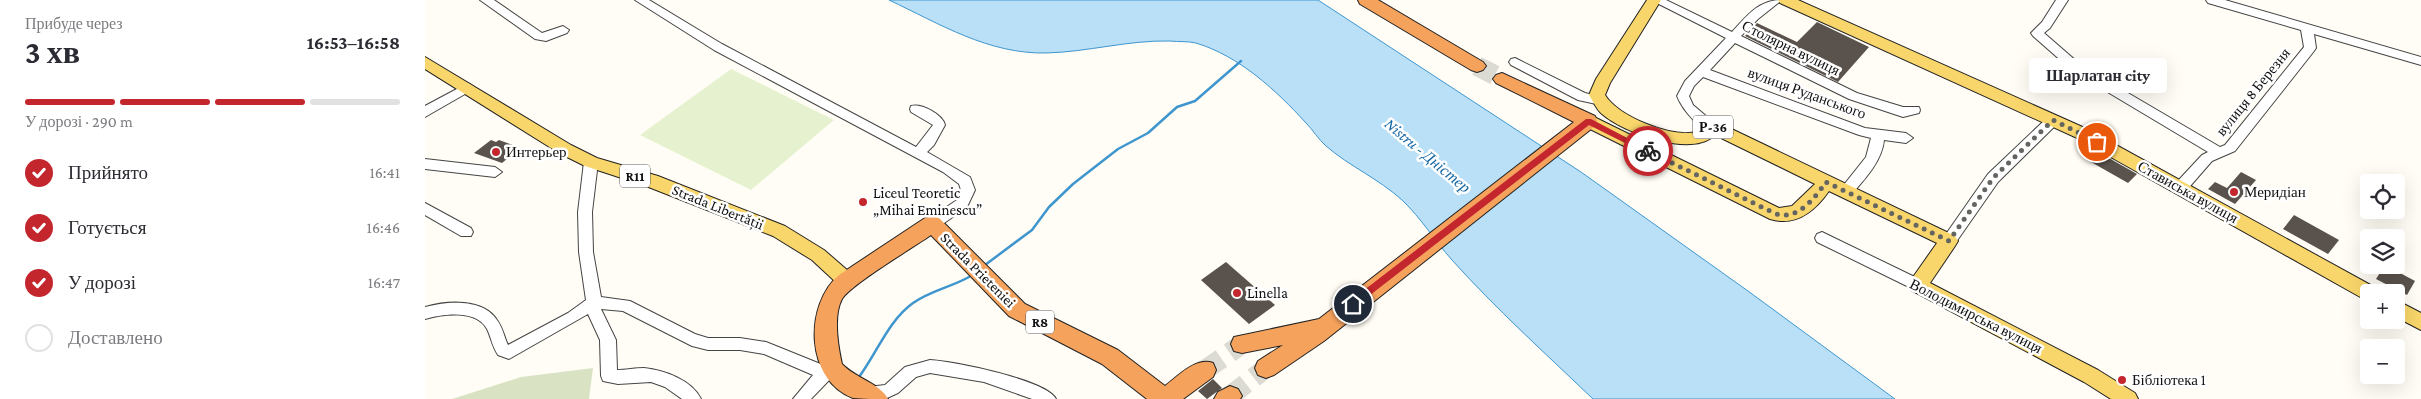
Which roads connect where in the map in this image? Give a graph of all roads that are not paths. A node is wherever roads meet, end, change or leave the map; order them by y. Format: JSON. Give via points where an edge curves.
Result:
{"nodes":[{"id":1,"x":486,"y":0,"type":"edge"},
{"id":2,"x":641,"y":0,"type":"edge"},
{"id":3,"x":1366,"y":0,"type":"edge"},
{"id":4,"x":1658,"y":0,"type":"edge"},
{"id":5,"x":1776,"y":0,"type":"edge"},
{"id":6,"x":1785,"y":0,"type":"edge"},
{"id":7,"x":2062,"y":0,"type":"edge"},
{"id":8,"x":2212,"y":0,"type":"edge"},
{"id":9,"x":2307,"y":27,"type":"junction"},
{"id":10,"x":563,"y":30,"type":"dead end"},
{"id":11,"x":1734,"y":38,"type":"junction"},
{"id":12,"x":2421,"y":61,"type":"edge"},
{"id":13,"x":425,"y":62,"type":"edge"},
{"id":14,"x":1515,"y":62,"type":"dead end"},
{"id":15,"x":1477,"y":66,"type":"tunnel mouth"},
{"id":16,"x":1700,"y":71,"type":"junction"},
{"id":17,"x":1503,"y":79,"type":"tunnel mouth"},
{"id":18,"x":467,"y":87,"type":"junction"},
{"id":19,"x":1601,"y":101,"type":"junction"},
{"id":20,"x":916,"y":109,"type":"dead end"},
{"id":21,"x":1914,"y":110,"type":"dead end"},
{"id":22,"x":425,"y":112,"type":"edge"},
{"id":23,"x":2053,"y":120,"type":"junction"},
{"id":24,"x":1588,"y":121,"type":"junction"},
{"id":25,"x":1713,"y":127,"type":"junction"},
{"id":26,"x":1878,"y":135,"type":"junction"},
{"id":27,"x":1906,"y":138,"type":"dead end"},
{"id":28,"x":2219,"y":153,"type":"junction"},
{"id":29,"x":918,"y":154,"type":"junction"},
{"id":30,"x":591,"y":162,"type":"junction"},
{"id":31,"x":425,"y":164,"type":"edge"},
{"id":32,"x":495,"y":172,"type":"dead end"},
{"id":33,"x":1826,"y":182,"type":"junction"},
{"id":34,"x":2181,"y":188,"type":"junction"},
{"id":35,"x":1846,"y":191,"type":"junction"},
{"id":36,"x":425,"y":208,"type":"edge"},
{"id":37,"x":932,"y":224,"type":"junction"},
{"id":38,"x":466,"y":232,"type":"dead end"},
{"id":39,"x":1821,"y":238,"type":"dead end"},
{"id":40,"x":1949,"y":241,"type":"junction"},
{"id":41,"x":847,"y":281,"type":"junction"},
{"id":42,"x":1918,"y":285,"type":"junction"},
{"id":43,"x":2360,"y":288,"type":"edge"},
{"id":44,"x":594,"y":302,"type":"junction"},
{"id":45,"x":425,"y":313,"type":"edge"},
{"id":46,"x":2405,"y":313,"type":"edge"},
{"id":47,"x":2421,"y":322,"type":"edge"},
{"id":48,"x":1324,"y":326,"type":"junction"},
{"id":49,"x":1242,"y":344,"type":"tunnel mouth"},
{"id":50,"x":1266,"y":368,"type":"tunnel mouth"},
{"id":51,"x":828,"y":370,"type":"junction"},
{"id":52,"x":1205,"y":370,"type":"tunnel mouth"},
{"id":53,"x":871,"y":396,"type":"edge"},
{"id":54,"x":693,"y":399,"type":"edge"},
{"id":55,"x":801,"y":399,"type":"edge"},
{"id":56,"x":1048,"y":399,"type":"edge"},
{"id":57,"x":1164,"y":399,"type":"edge"},
{"id":58,"x":2128,"y":399,"type":"edge"}],
"edges":[{"from":1,"to":10,"type":"street","via":[[539,36],[546,37]]},
{"from":2,"to":29,"type":"street","via":[[718,47]]},
{"from":3,"to":15,"type":"highway"},
{"from":4,"to":11,"type":"street","name":"Столярна вулиця"},
{"from":4,"to":19,"type":"main road","via":[[1653,19]]},
{"from":5,"to":11,"type":"street","via":[[1754,16]]},
{"from":6,"to":23,"type":"main road","name":"Стависька вулиця"},
{"from":7,"to":28,"type":"street","via":[[2046,25],[2037,32],[2078,69]]},
{"from":8,"to":9,"type":"street"},
{"from":9,"to":12,"type":"street"},
{"from":9,"to":28,"type":"street","name":"вулиця 8 Березня","via":[[2309,48],[2230,148]]},
{"from":11,"to":16,"type":"street"},
{"from":11,"to":21,"type":"street","name":"Столярна вулиця","via":[[1853,96],[1903,112]]},
{"from":13,"to":18,"type":"main road","name":"Strada Libertății","number":"R11"},
{"from":14,"to":19,"type":"street","via":[[1582,97]]},
{"from":16,"to":25,"type":"street","via":[[1683,96],[1695,114]]},
{"from":16,"to":26,"type":"street","name":"вулиця Руданського"},
{"from":17,"to":24,"type":"highway"},
{"from":18,"to":22,"type":"street"},
{"from":18,"to":30,"type":"main road","name":"Strada Libertății","number":"R11"},
{"from":19,"to":25,"type":"main road","number":"Р-36","via":[[1607,110],[1629,122],[1673,138],[1701,138]]},
{"from":20,"to":29,"type":"street","via":[[938,121],[939,125]]},
{"from":23,"to":34,"type":"main road","name":"Стависька вулиця"},
{"from":23,"to":40,"type":"street","via":[[1993,178]]},
{"from":24,"to":33,"type":"main road","via":[[1776,214],[1792,215],[1799,211]]},
{"from":24,"to":48,"type":"highway"},
{"from":25,"to":33,"type":"main road","number":"Р-36"},
{"from":26,"to":27,"type":"street","name":"вулиця Руданського"},
{"from":26,"to":35,"type":"street","via":[[1879,143],[1863,172]]},
{"from":28,"to":34,"type":"street","name":"вулиця 8 Березня","via":[[2207,158]]},
{"from":29,"to":37,"type":"street","via":[[965,180],[968,190],[958,206]]},
{"from":30,"to":41,"type":"main road","name":"Strada Libertății","number":"R11","via":[[675,189],[779,231],[811,250]]},
{"from":30,"to":44,"type":"street","via":[[585,212],[586,252]]},
{"from":31,"to":32,"type":"street"},
{"from":33,"to":35,"type":"main road"},
{"from":34,"to":43,"type":"main road","name":"Стависька вулиця"},
{"from":35,"to":40,"type":"main road"},
{"from":36,"to":38,"type":"street"},
{"from":37,"to":41,"type":"highway","name":"Strada Prieteniei"},
{"from":37,"to":57,"type":"highway","name":"Strada Prieteniei","number":"R8","via":[[1017,310],[1110,357]]},
{"from":39,"to":42,"type":"street","name":"Володимирська вулиця"},
{"from":40,"to":42,"type":"main road"},
{"from":41,"to":51,"type":"highway","via":[[831,301]]},
{"from":42,"to":58,"type":"main road","name":"Володимирська вулиця","via":[[2091,376]]},
{"from":44,"to":45,"type":"street","via":[[509,352],[503,350],[492,322],[485,317],[455,308]]},
{"from":44,"to":51,"type":"street","via":[[625,305],[692,340],[766,348]]},
{"from":44,"to":54,"type":"street","via":[[594,311],[608,340],[609,376],[644,375],[669,381]]},
{"from":46,"to":47,"type":"main road"},
{"from":48,"to":49,"type":"highway"},
{"from":48,"to":50,"type":"highway"},
{"from":51,"to":53,"type":"highway"},
{"from":51,"to":55,"type":"street"},
{"from":52,"to":57,"type":"highway"},
{"from":53,"to":56,"type":"street","via":[[889,392],[916,369],[927,366],[983,376]]}]}
